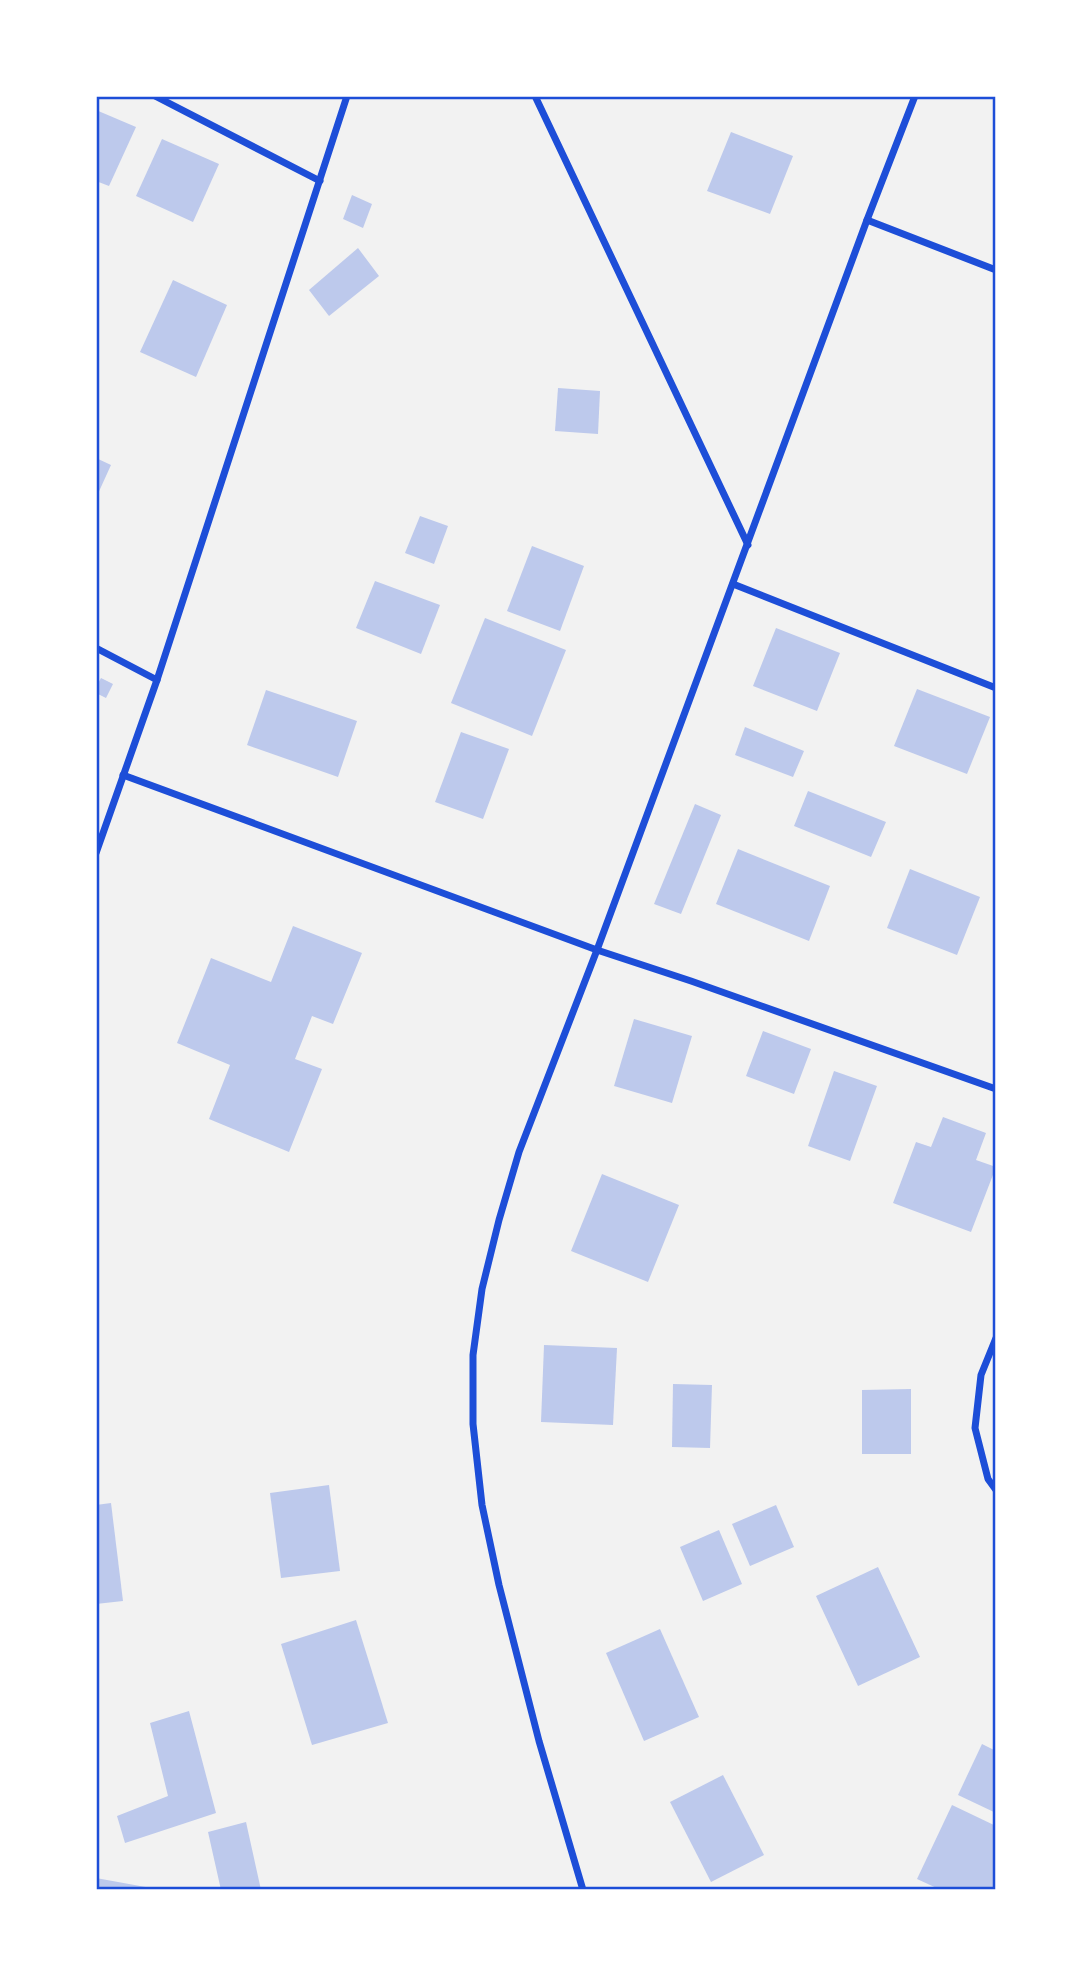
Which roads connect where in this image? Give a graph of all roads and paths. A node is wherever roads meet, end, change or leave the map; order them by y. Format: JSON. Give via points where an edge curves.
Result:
{"nodes":[{"id":1,"x":155,"y":96,"type":"edge"},
{"id":2,"x":346,"y":96,"type":"edge"},
{"id":3,"x":535,"y":96,"type":"edge"},
{"id":4,"x":915,"y":96,"type":"edge"},
{"id":5,"x":320,"y":181,"type":"junction"},
{"id":6,"x":867,"y":220,"type":"junction"},
{"id":7,"x":996,"y":271,"type":"edge"},
{"id":8,"x":748,"y":545,"type":"junction"},
{"id":9,"x":733,"y":584,"type":"junction"},
{"id":10,"x":96,"y":649,"type":"edge"},
{"id":11,"x":157,"y":680,"type":"junction"},
{"id":12,"x":996,"y":688,"type":"edge"},
{"id":13,"x":123,"y":775,"type":"junction"},
{"id":14,"x":96,"y":853,"type":"edge"},
{"id":15,"x":597,"y":950,"type":"junction"},
{"id":16,"x":996,"y":1088,"type":"edge"},
{"id":17,"x":996,"y":1338,"type":"edge"},
{"id":18,"x":996,"y":1490,"type":"edge"},
{"id":19,"x":583,"y":1890,"type":"edge"}],
"edges":[{"from":1,"to":5,"type":"street"},
{"from":2,"to":5,"type":"street"},
{"from":3,"to":8,"type":"street"},
{"from":4,"to":6,"type":"street"},
{"from":5,"to":11,"type":"street"},
{"from":6,"to":7,"type":"street"},
{"from":6,"to":8,"type":"street"},
{"from":8,"to":9,"type":"street"},
{"from":9,"to":12,"type":"street"},
{"from":9,"to":15,"type":"street"},
{"from":10,"to":11,"type":"street"},
{"from":11,"to":13,"type":"street"},
{"from":13,"to":14,"type":"street"},
{"from":13,"to":15,"type":"street"},
{"from":15,"to":16,"type":"street"},
{"from":15,"to":19,"type":"street","via":[[519,1152],[482,1289],[472,1355],[473,1424],[482,1505],[539,1741]]},
{"from":17,"to":18,"type":"street","via":[[981,1375],[975,1428],[988,1479]]}]}
